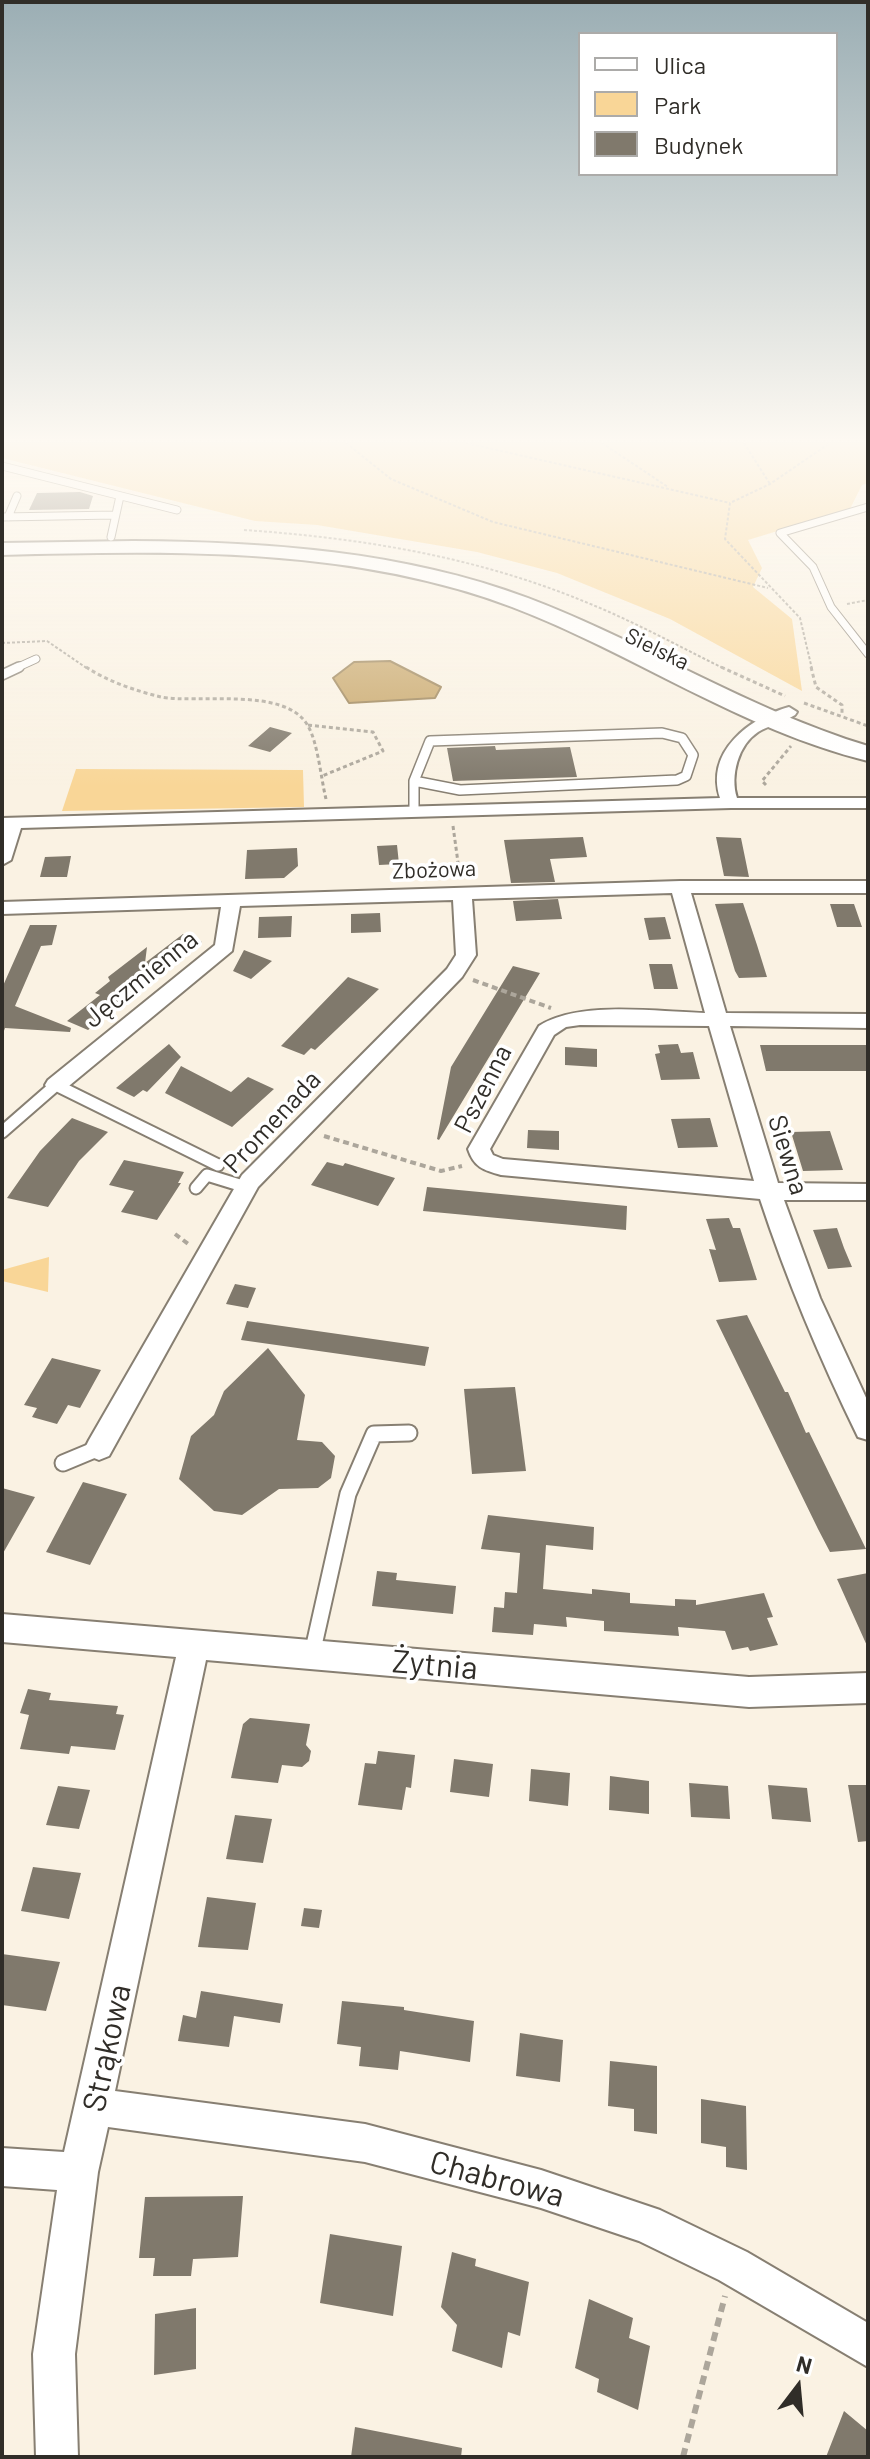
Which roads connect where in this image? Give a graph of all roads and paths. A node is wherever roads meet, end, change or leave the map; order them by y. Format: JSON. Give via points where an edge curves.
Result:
{"nodes":[{"id":1,"x":334,"y":558,"type":"edge"},
{"id":2,"x":403,"y":558,"type":"edge"},
{"id":3,"x":642,"y":558,"type":"edge"},
{"id":4,"x":741,"y":558,"type":"edge"},
{"id":5,"x":804,"y":558,"type":"edge"},
{"id":6,"x":768,"y":588,"type":"junction"},
{"id":7,"x":2,"y":643,"type":"edge"},
{"id":8,"x":868,"y":654,"type":"edge"},
{"id":9,"x":36,"y":659,"type":"dead end"},
{"id":10,"x":2,"y":675,"type":"edge"},
{"id":11,"x":842,"y":713,"type":"dead end"},
{"id":12,"x":781,"y":717,"type":"junction"},
{"id":13,"x":308,"y":725,"type":"junction"},
{"id":14,"x":868,"y":739,"type":"edge"},
{"id":15,"x":795,"y":742,"type":"dead end"},
{"id":16,"x":868,"y":754,"type":"edge"},
{"id":17,"x":322,"y":776,"type":"junction"},
{"id":18,"x":414,"y":781,"type":"junction"},
{"id":19,"x":731,"y":803,"type":"junction"},
{"id":20,"x":784,"y":803,"type":"junction"},
{"id":21,"x":868,"y":803,"type":"edge"},
{"id":22,"x":414,"y":811,"type":"junction"},
{"id":23,"x":328,"y":814,"type":"junction"},
{"id":24,"x":452,"y":820,"type":"dead end"},
{"id":25,"x":8,"y":823,"type":"edge"},
{"id":26,"x":2,"y":860,"type":"edge"},
{"id":27,"x":680,"y":887,"type":"junction"},
{"id":28,"x":868,"y":887,"type":"edge"},
{"id":29,"x":462,"y":893,"type":"junction"},
{"id":30,"x":231,"y":901,"type":"junction"},
{"id":31,"x":2,"y":908,"type":"edge"},
{"id":32,"x":455,"y":973,"type":"junction"},
{"id":33,"x":580,"y":1018,"type":"junction"},
{"id":34,"x":720,"y":1021,"type":"junction"},
{"id":35,"x":868,"y":1021,"type":"edge"},
{"id":36,"x":56,"y":1085,"type":"junction"},
{"id":37,"x":301,"y":1129,"type":"junction"},
{"id":38,"x":2,"y":1132,"type":"edge"},
{"id":39,"x":483,"y":1160,"type":"junction"},
{"id":40,"x":218,"y":1165,"type":"dead end"},
{"id":41,"x":246,"y":1187,"type":"junction"},
{"id":42,"x":196,"y":1188,"type":"dead end"},
{"id":43,"x":768,"y":1191,"type":"junction"},
{"id":44,"x":868,"y":1192,"type":"edge"},
{"id":45,"x":868,"y":1429,"type":"edge"},
{"id":46,"x":409,"y":1433,"type":"dead end"},
{"id":47,"x":99,"y":1448,"type":"joint"},
{"id":48,"x":63,"y":1463,"type":"dead end"},
{"id":49,"x":3,"y":1635,"type":"edge"},
{"id":50,"x":194,"y":1644,"type":"junction"},
{"id":51,"x":312,"y":1654,"type":"junction"},
{"id":52,"x":868,"y":1688,"type":"edge"},
{"id":53,"x":95,"y":2107,"type":"junction"},
{"id":54,"x":2,"y":2167,"type":"edge"},
{"id":55,"x":79,"y":2172,"type":"junction"},
{"id":56,"x":733,"y":2266,"type":"junction"},
{"id":57,"x":868,"y":2346,"type":"edge"},
{"id":58,"x":57,"y":2457,"type":"edge"},
{"id":59,"x":683,"y":2457,"type":"edge"}],
"edges":[{"from":1,"to":12,"type":"main road","name":"Sielska","via":[[381,563],[472,586],[552,615]]},
{"from":2,"to":12,"type":"main road","name":"Sielska","via":[[486,577],[572,608]]},
{"from":3,"to":6,"type":"path"},
{"from":4,"to":6,"type":"path"},
{"from":5,"to":8,"type":"lane","via":[[831,607]]},
{"from":6,"to":11,"type":"path","via":[[800,618],[816,687],[842,705]]},
{"from":7,"to":13,"type":"path","via":[[47,641],[100,677],[162,697],[284,706]]},
{"from":9,"to":10,"type":"lane"},
{"from":12,"to":14,"type":"main road","name":"Sielska"},
{"from":12,"to":16,"type":"main road","name":"Sielska"},
{"from":12,"to":19,"type":"street","via":[[753,752],[741,790]]},
{"from":13,"to":17,"type":"path"},
{"from":13,"to":17,"type":"path","via":[[373,732],[383,751]]},
{"from":15,"to":20,"type":"path","via":[[762,781],[782,795]]},
{"from":17,"to":23,"type":"path"},
{"from":18,"to":18,"type":"lane","via":[[460,790],[682,779],[693,755],[681,736],[662,733],[430,741]]},
{"from":18,"to":22,"type":"lane"},
{"from":19,"to":20,"type":"street"},
{"from":19,"to":22,"type":"street"},
{"from":20,"to":21,"type":"street"},
{"from":22,"to":23,"type":"street"},
{"from":23,"to":25,"type":"street"},
{"from":24,"to":29,"type":"path"},
{"from":25,"to":26,"type":"street"},
{"from":27,"to":28,"type":"street","name":"Zbożowa"},
{"from":27,"to":29,"type":"street","name":"Zbożowa"},
{"from":27,"to":34,"type":"street","name":"Siewna"},
{"from":29,"to":30,"type":"street","name":"Zbożowa"},
{"from":29,"to":32,"type":"street","name":"Promenada","via":[[466,955]]},
{"from":30,"to":31,"type":"street","name":"Zbożowa"},
{"from":30,"to":36,"type":"street","name":"Jęczmienna","via":[[225,947]]},
{"from":32,"to":33,"type":"path"},
{"from":32,"to":37,"type":"street","name":"Promenada"},
{"from":33,"to":34,"type":"street","name":"Pszenna"},
{"from":33,"to":39,"type":"street","name":"Pszenna","via":[[546,1031],[479,1149]]},
{"from":34,"to":35,"type":"street","name":"Pszenna"},
{"from":34,"to":43,"type":"street","name":"Siewna"},
{"from":36,"to":38,"type":"lane"},
{"from":36,"to":40,"type":"lane"},
{"from":37,"to":39,"type":"path","via":[[441,1171]]},
{"from":37,"to":41,"type":"street","name":"Promenada"},
{"from":39,"to":43,"type":"street","name":"Pszenna","via":[[501,1167]]},
{"from":41,"to":42,"type":"lane","via":[[207,1175]]},
{"from":41,"to":47,"type":"street","name":"Promenada"},
{"from":43,"to":44,"type":"street","name":"Pszenna"},
{"from":43,"to":45,"type":"street","name":"Siewna","via":[[804,1297]]},
{"from":46,"to":51,"type":"lane","via":[[374,1434],[348,1494]]},
{"from":47,"to":48,"type":"lane"},
{"from":49,"to":50,"type":"street","name":"Żytnia"},
{"from":50,"to":51,"type":"street","name":"Żytnia"},
{"from":50,"to":53,"type":"street","name":"Strąkowa"},
{"from":51,"to":52,"type":"street","name":"Żytnia","via":[[749,1692]]},
{"from":53,"to":55,"type":"street","name":"Strąkowa"},
{"from":53,"to":56,"type":"street","name":"Chabrowa","via":[[365,2143],[541,2189],[646,2224]]},
{"from":54,"to":55,"type":"street"},
{"from":55,"to":58,"type":"street","name":"Strąkowa","via":[[54,2354]]},
{"from":56,"to":57,"type":"street","name":"Chabrowa"},
{"from":56,"to":59,"type":"path"}]}
